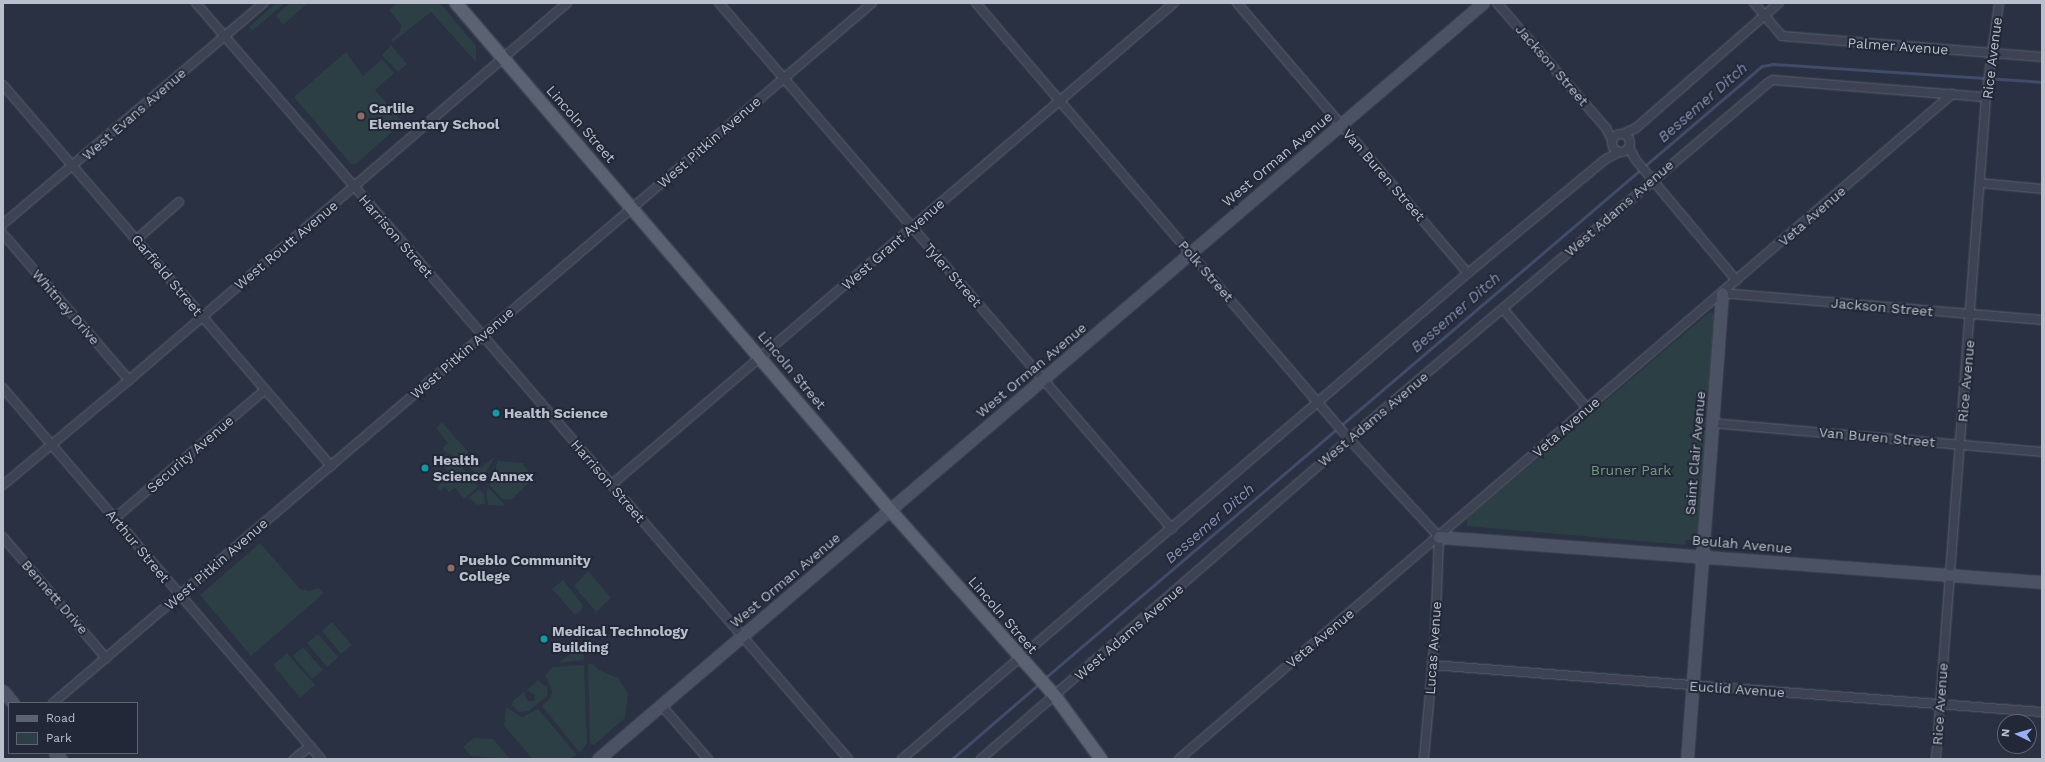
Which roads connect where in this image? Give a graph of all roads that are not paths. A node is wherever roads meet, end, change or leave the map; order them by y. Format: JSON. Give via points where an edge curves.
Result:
{"nodes":[{"id":1,"x":196,"y":3,"type":"edge"},
{"id":2,"x":264,"y":3,"type":"edge"},
{"id":3,"x":456,"y":3,"type":"edge"},
{"id":4,"x":567,"y":3,"type":"edge"},
{"id":5,"x":718,"y":3,"type":"edge"},
{"id":6,"x":872,"y":3,"type":"edge"},
{"id":7,"x":976,"y":3,"type":"edge"},
{"id":8,"x":1174,"y":3,"type":"edge"},
{"id":9,"x":1237,"y":3,"type":"edge"},
{"id":10,"x":1483,"y":3,"type":"edge"},
{"id":11,"x":1497,"y":3,"type":"edge"},
{"id":12,"x":1754,"y":3,"type":"edge"},
{"id":13,"x":1779,"y":3,"type":"edge"},
{"id":14,"x":1999,"y":3,"type":"edge"},
{"id":15,"x":1764,"y":15,"type":"junction"},
{"id":16,"x":224,"y":37,"type":"junction"},
{"id":17,"x":1993,"y":53,"type":"junction"},
{"id":18,"x":2042,"y":57,"type":"edge"},
{"id":19,"x":503,"y":58,"type":"junction"},
{"id":20,"x":784,"y":78,"type":"junction"},
{"id":21,"x":3,"y":85,"type":"edge"},
{"id":22,"x":1952,"y":94,"type":"junction"},
{"id":23,"x":1986,"y":97,"type":"junction"},
{"id":24,"x":1060,"y":100,"type":"junction"},
{"id":25,"x":1341,"y":124,"type":"junction"},
{"id":26,"x":1621,"y":143,"type":"junction"},
{"id":27,"x":72,"y":167,"type":"junction"},
{"id":28,"x":1649,"y":176,"type":"junction"},
{"id":29,"x":1980,"y":183,"type":"junction"},
{"id":30,"x":354,"y":187,"type":"junction"},
{"id":31,"x":2042,"y":189,"type":"edge"},
{"id":32,"x":179,"y":202,"type":"dead end"},
{"id":33,"x":633,"y":207,"type":"junction"},
{"id":34,"x":3,"y":224,"type":"edge"},
{"id":35,"x":913,"y":228,"type":"junction"},
{"id":36,"x":3,"y":234,"type":"edge"},
{"id":37,"x":137,"y":239,"type":"junction"},
{"id":38,"x":1190,"y":253,"type":"junction"},
{"id":39,"x":1468,"y":273,"type":"junction"},
{"id":40,"x":1736,"y":280,"type":"junction"},
{"id":41,"x":1722,"y":293,"type":"junction"},
{"id":42,"x":1503,"y":309,"type":"junction"},
{"id":43,"x":1971,"y":315,"type":"junction"},
{"id":44,"x":201,"y":316,"type":"junction"},
{"id":45,"x":2042,"y":320,"type":"edge"},
{"id":46,"x":482,"y":336,"type":"junction"},
{"id":47,"x":760,"y":355,"type":"junction"},
{"id":48,"x":129,"y":380,"type":"junction"},
{"id":49,"x":1044,"y":380,"type":"junction"},
{"id":50,"x":3,"y":388,"type":"edge"},
{"id":51,"x":265,"y":390,"type":"junction"},
{"id":52,"x":1318,"y":402,"type":"junction"},
{"id":53,"x":1587,"y":408,"type":"junction"},
{"id":54,"x":1712,"y":423,"type":"junction"},
{"id":55,"x":1349,"y":439,"type":"junction"},
{"id":56,"x":51,"y":444,"type":"junction"},
{"id":57,"x":1960,"y":445,"type":"junction"},
{"id":58,"x":2042,"y":452,"type":"edge"},
{"id":59,"x":331,"y":466,"type":"junction"},
{"id":60,"x":3,"y":485,"type":"edge"},
{"id":61,"x":611,"y":485,"type":"junction"},
{"id":62,"x":890,"y":510,"type":"junction"},
{"id":63,"x":115,"y":518,"type":"junction"},
{"id":64,"x":1172,"y":529,"type":"junction"},
{"id":65,"x":3,"y":537,"type":"edge"},
{"id":66,"x":1439,"y":537,"type":"junction"},
{"id":67,"x":1702,"y":555,"type":"junction"},
{"id":68,"x":1949,"y":575,"type":"junction"},
{"id":69,"x":2042,"y":582,"type":"edge"},
{"id":70,"x":179,"y":595,"type":"junction"},
{"id":71,"x":741,"y":637,"type":"junction"},
{"id":72,"x":106,"y":658,"type":"junction"},
{"id":73,"x":1024,"y":662,"type":"junction"},
{"id":74,"x":1432,"y":665,"type":"junction"},
{"id":75,"x":1692,"y":685,"type":"junction"},
{"id":76,"x":3,"y":690,"type":"edge"},
{"id":77,"x":1051,"y":692,"type":"junction"},
{"id":78,"x":12,"y":702,"type":"edge"},
{"id":79,"x":54,"y":702,"type":"edge"},
{"id":80,"x":1940,"y":704,"type":"junction"},
{"id":81,"x":661,"y":705,"type":"junction"},
{"id":82,"x":2042,"y":712,"type":"edge"},
{"id":83,"x":310,"y":746,"type":"junction"},
{"id":84,"x":294,"y":759,"type":"edge"},
{"id":85,"x":321,"y":759,"type":"edge"},
{"id":86,"x":598,"y":759,"type":"edge"},
{"id":87,"x":708,"y":759,"type":"edge"},
{"id":88,"x":848,"y":759,"type":"edge"},
{"id":89,"x":902,"y":759,"type":"edge"},
{"id":90,"x":981,"y":759,"type":"edge"},
{"id":91,"x":1101,"y":759,"type":"edge"},
{"id":92,"x":1179,"y":759,"type":"edge"},
{"id":93,"x":1424,"y":759,"type":"edge"},
{"id":94,"x":1687,"y":759,"type":"edge"},
{"id":95,"x":1936,"y":759,"type":"edge"}],
"edges":[{"from":1,"to":16,"type":"street","name":"Harrison Street"},
{"from":2,"to":16,"type":"street","name":"West Evans Avenue"},
{"from":3,"to":19,"type":"main road","name":"Lincoln Street"},
{"from":4,"to":19,"type":"street","name":"West Routt Avenue"},
{"from":5,"to":20,"type":"street","name":"Tyler Street"},
{"from":6,"to":20,"type":"street","name":"West Pitkin Avenue"},
{"from":7,"to":24,"type":"street","name":"Polk Street"},
{"from":8,"to":24,"type":"street","name":"West Grant Avenue"},
{"from":9,"to":25,"type":"street","name":"Van Buren Street"},
{"from":10,"to":25,"type":"street","name":"West Orman Avenue"},
{"from":11,"to":26,"type":"street","name":"Jackson Street"},
{"from":12,"to":15,"type":"street","name":"Palmer Avenue"},
{"from":13,"to":15,"type":"street"},
{"from":14,"to":17,"type":"street","name":"Rice Avenue"},
{"from":15,"to":17,"type":"street","name":"Palmer Avenue","via":[[1782,36]]},
{"from":15,"to":26,"type":"street"},
{"from":16,"to":27,"type":"street","name":"West Evans Avenue"},
{"from":16,"to":30,"type":"street","name":"Harrison Street"},
{"from":17,"to":18,"type":"street","name":"Palmer Avenue"},
{"from":17,"to":23,"type":"street","name":"Rice Avenue"},
{"from":19,"to":30,"type":"street","name":"West Routt Avenue"},
{"from":19,"to":33,"type":"main road","name":"Lincoln Street"},
{"from":20,"to":33,"type":"street","name":"West Pitkin Avenue"},
{"from":20,"to":35,"type":"street","name":"Tyler Street"},
{"from":21,"to":27,"type":"street","name":"Garfield Street"},
{"from":22,"to":23,"type":"street"},
{"from":22,"to":28,"type":"street","name":"West Adams Avenue","via":[[1773,80]]},
{"from":22,"to":40,"type":"street","name":"Veta Avenue"},
{"from":23,"to":29,"type":"street","name":"Rice Avenue"},
{"from":24,"to":35,"type":"street","name":"West Grant Avenue"},
{"from":24,"to":38,"type":"street","name":"Polk Street"},
{"from":25,"to":38,"type":"street","name":"West Orman Avenue"},
{"from":25,"to":39,"type":"street","name":"Van Buren Street"},
{"from":26,"to":28,"type":"street","name":"Jackson Street"},
{"from":26,"to":39,"type":"street"},
{"from":27,"to":34,"type":"street","name":"West Evans Avenue"},
{"from":27,"to":37,"type":"street","name":"Garfield Street"},
{"from":28,"to":40,"type":"street","name":"Jackson Street"},
{"from":28,"to":42,"type":"street","name":"West Adams Avenue"},
{"from":29,"to":31,"type":"street"},
{"from":29,"to":43,"type":"street","name":"Rice Avenue"},
{"from":30,"to":44,"type":"street","name":"West Routt Avenue"},
{"from":30,"to":46,"type":"street","name":"Harrison Street"},
{"from":32,"to":37,"type":"street"},
{"from":33,"to":46,"type":"street","name":"West Pitkin Avenue"},
{"from":33,"to":47,"type":"main road","name":"Lincoln Street"},
{"from":35,"to":47,"type":"street","name":"West Grant Avenue"},
{"from":35,"to":49,"type":"street","name":"Tyler Street"},
{"from":36,"to":48,"type":"street","name":"Whitney Drive"},
{"from":37,"to":44,"type":"street","name":"Garfield Street"},
{"from":38,"to":49,"type":"street","name":"West Orman Avenue"},
{"from":38,"to":52,"type":"street","name":"Polk Street"},
{"from":39,"to":52,"type":"street"},
{"from":40,"to":41,"type":"street","name":"Veta Avenue"},
{"from":41,"to":43,"type":"street","name":"Jackson Street"},
{"from":41,"to":53,"type":"street","name":"Veta Avenue"},
{"from":41,"to":54,"type":"street","name":"Saint Clair Avenue"},
{"from":42,"to":53,"type":"street"},
{"from":42,"to":55,"type":"street","name":"West Adams Avenue"},
{"from":43,"to":45,"type":"street","name":"Jackson Street"},
{"from":43,"to":57,"type":"street","name":"Rice Avenue"},
{"from":44,"to":48,"type":"street","name":"West Routt Avenue"},
{"from":44,"to":51,"type":"street","name":"Garfield Street"},
{"from":46,"to":59,"type":"street","name":"West Pitkin Avenue"},
{"from":46,"to":61,"type":"street","name":"Harrison Street"},
{"from":47,"to":61,"type":"street","name":"West Grant Avenue"},
{"from":47,"to":62,"type":"main road","name":"Lincoln Street"},
{"from":48,"to":56,"type":"street","name":"West Routt Avenue"},
{"from":49,"to":62,"type":"street","name":"West Orman Avenue"},
{"from":49,"to":64,"type":"street","name":"Tyler Street"},
{"from":50,"to":56,"type":"street","name":"Arthur Street"},
{"from":51,"to":59,"type":"street","name":"Garfield Street"},
{"from":51,"to":63,"type":"street","name":"Security Avenue"},
{"from":52,"to":55,"type":"street","name":"Polk Street"},
{"from":52,"to":64,"type":"street"},
{"from":53,"to":66,"type":"street","name":"Veta Avenue"},
{"from":54,"to":57,"type":"street","name":"Van Buren Street"},
{"from":54,"to":67,"type":"street","name":"Saint Clair Avenue"},
{"from":55,"to":66,"type":"street","name":"Polk Street"},
{"from":55,"to":77,"type":"street","name":"West Adams Avenue"},
{"from":56,"to":60,"type":"street","name":"West Routt Avenue"},
{"from":56,"to":63,"type":"street","name":"Arthur Street"},
{"from":57,"to":58,"type":"street","name":"Van Buren Street"},
{"from":57,"to":68,"type":"street","name":"Rice Avenue"},
{"from":59,"to":70,"type":"street","name":"West Pitkin Avenue"},
{"from":61,"to":71,"type":"street","name":"Harrison Street"},
{"from":62,"to":71,"type":"street","name":"West Orman Avenue"},
{"from":62,"to":73,"type":"main road","name":"Lincoln Street"},
{"from":63,"to":70,"type":"street","name":"Arthur Street"},
{"from":64,"to":73,"type":"street"},
{"from":65,"to":72,"type":"street","name":"Bennett Drive"},
{"from":66,"to":67,"type":"street","name":"Beulah Avenue"},
{"from":66,"to":74,"type":"street","name":"Lucas Avenue"},
{"from":66,"to":92,"type":"street","name":"Veta Avenue"},
{"from":67,"to":68,"type":"street","name":"Beulah Avenue"},
{"from":67,"to":75,"type":"street","name":"Saint Clair Avenue"},
{"from":68,"to":69,"type":"street","name":"Beulah Avenue"},
{"from":68,"to":80,"type":"street","name":"Rice Avenue"},
{"from":70,"to":72,"type":"street","name":"West Pitkin Avenue"},
{"from":70,"to":83,"type":"street","name":"Arthur Street"},
{"from":71,"to":81,"type":"street","name":"West Orman Avenue"},
{"from":71,"to":88,"type":"street","name":"Harrison Street"},
{"from":72,"to":79,"type":"street","name":"West Pitkin Avenue"},
{"from":73,"to":77,"type":"main road","name":"Lincoln Street"},
{"from":73,"to":89,"type":"street"},
{"from":74,"to":75,"type":"street","name":"Euclid Avenue"},
{"from":74,"to":93,"type":"street","name":"Lucas Avenue"},
{"from":75,"to":80,"type":"street","name":"Euclid Avenue"},
{"from":75,"to":94,"type":"street","name":"Saint Clair Avenue"},
{"from":76,"to":78,"type":"street"},
{"from":77,"to":90,"type":"street","name":"West Adams Avenue"},
{"from":77,"to":91,"type":"main road","name":"Lincoln Street"},
{"from":80,"to":82,"type":"street","name":"Euclid Avenue"},
{"from":80,"to":95,"type":"street","name":"Rice Avenue"},
{"from":81,"to":86,"type":"street","name":"West Orman Avenue"},
{"from":81,"to":87,"type":"street"},
{"from":83,"to":84,"type":"street"},
{"from":83,"to":85,"type":"street","name":"Arthur Street"}]}
